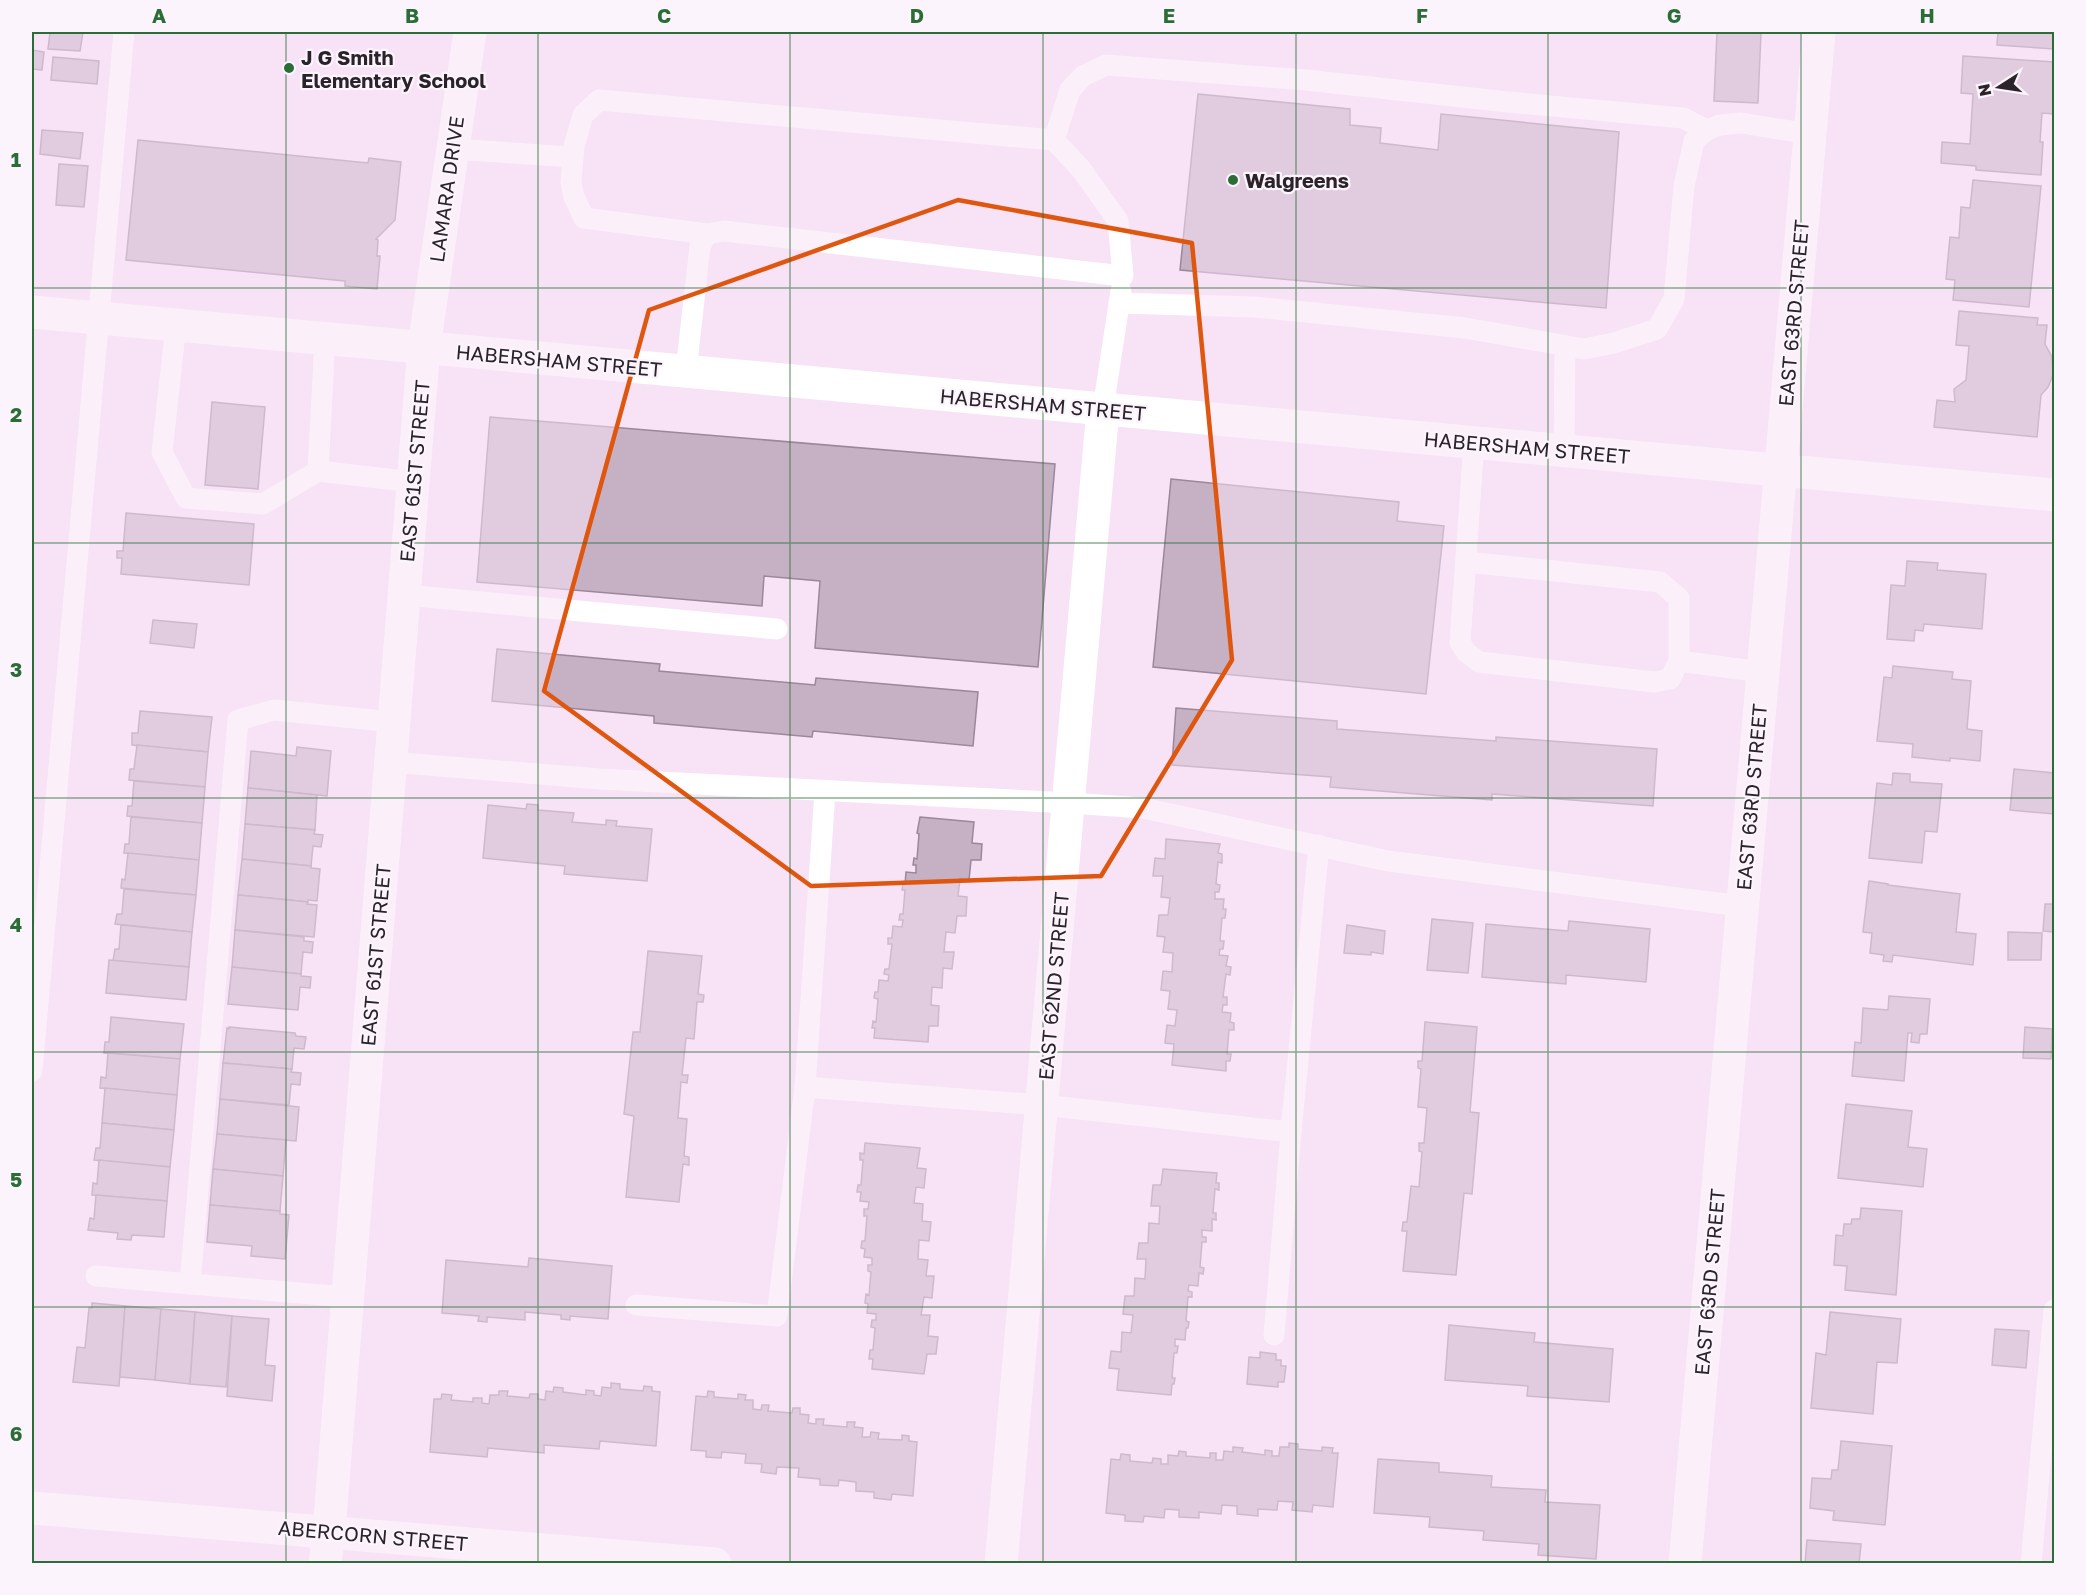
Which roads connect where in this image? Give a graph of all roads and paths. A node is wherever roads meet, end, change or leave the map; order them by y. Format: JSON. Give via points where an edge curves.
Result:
{"nodes":[{"id":1,"x":124,"y":32,"type":"edge"},
{"id":2,"x":470,"y":32,"type":"edge"},
{"id":3,"x":1819,"y":32,"type":"edge"},
{"id":4,"x":1707,"y":130,"type":"junction"},
{"id":5,"x":1809,"y":134,"type":"junction"},
{"id":6,"x":1054,"y":140,"type":"junction"},
{"id":7,"x":452,"y":149,"type":"junction"},
{"id":8,"x":573,"y":157,"type":"junction"},
{"id":9,"x":707,"y":234,"type":"junction"},
{"id":10,"x":1123,"y":276,"type":"junction"},
{"id":11,"x":1119,"y":303,"type":"junction"},
{"id":12,"x":32,"y":312,"type":"edge"},
{"id":13,"x":99,"y":318,"type":"junction"},
{"id":14,"x":176,"y":325,"type":"junction"},
{"id":15,"x":325,"y":339,"type":"junction"},
{"id":16,"x":1565,"y":346,"type":"junction"},
{"id":17,"x":424,"y":347,"type":"junction"},
{"id":18,"x":686,"y":371,"type":"junction"},
{"id":19,"x":1103,"y":409,"type":"junction"},
{"id":20,"x":1474,"y":442,"type":"junction"},
{"id":21,"x":1563,"y":451,"type":"junction"},
{"id":22,"x":1779,"y":470,"type":"junction"},
{"id":23,"x":318,"y":471,"type":"junction"},
{"id":24,"x":413,"y":482,"type":"junction"},
{"id":25,"x":2055,"y":495,"type":"edge"},
{"id":26,"x":1467,"y":562,"type":"junction"},
{"id":27,"x":404,"y":596,"type":"junction"},
{"id":28,"x":777,"y":629,"type":"dead end"},
{"id":29,"x":1679,"y":661,"type":"junction"},
{"id":30,"x":1762,"y":672,"type":"junction"},
{"id":31,"x":393,"y":722,"type":"junction"},
{"id":32,"x":390,"y":762,"type":"junction"},
{"id":33,"x":825,"y":792,"type":"junction"},
{"id":34,"x":1070,"y":802,"type":"junction"},
{"id":35,"x":1319,"y":845,"type":"junction"},
{"id":36,"x":1741,"y":906,"type":"junction"},
{"id":37,"x":32,"y":1071,"type":"edge"},
{"id":38,"x":804,"y":1087,"type":"junction"},
{"id":39,"x":1042,"y":1105,"type":"junction"},
{"id":40,"x":1291,"y":1132,"type":"junction"},
{"id":41,"x":96,"y":1276,"type":"dead end"},
{"id":42,"x":190,"y":1284,"type":"junction"},
{"id":43,"x":347,"y":1297,"type":"junction"},
{"id":44,"x":636,"y":1305,"type":"dead end"},
{"id":45,"x":2055,"y":1310,"type":"edge"},
{"id":46,"x":1274,"y":1335,"type":"dead end"},
{"id":47,"x":32,"y":1508,"type":"edge"},
{"id":48,"x":329,"y":1531,"type":"junction"},
{"id":49,"x":325,"y":1563,"type":"edge"},
{"id":50,"x":715,"y":1563,"type":"edge"},
{"id":51,"x":1001,"y":1563,"type":"edge"},
{"id":52,"x":1685,"y":1563,"type":"edge"},
{"id":53,"x":2031,"y":1563,"type":"edge"}],
"edges":[{"from":1,"to":13,"type":"lane"},
{"from":2,"to":7,"type":"street","name":"LAMARA DRIVE"},
{"from":3,"to":5,"type":"street","name":"EAST 63RD STREET"},
{"from":4,"to":5,"type":"lane","via":[[1741,123]]},
{"from":4,"to":6,"type":"lane","via":[[1683,118],[1340,83],[1106,65],[1083,76],[1070,90]]},
{"from":4,"to":16,"type":"lane","via":[[1694,141],[1684,186],[1674,299],[1657,329],[1584,349]]},
{"from":5,"to":22,"type":"street","name":"EAST 63RD STREET"},
{"from":6,"to":8,"type":"lane","via":[[599,100],[583,115]]},
{"from":6,"to":10,"type":"lane","via":[[1119,221]]},
{"from":7,"to":8,"type":"lane"},
{"from":7,"to":17,"type":"street","name":"LAMARA DRIVE"},
{"from":8,"to":9,"type":"lane","via":[[571,182],[584,218]]},
{"from":9,"to":10,"type":"lane","via":[[724,231]]},
{"from":9,"to":18,"type":"lane","via":[[700,246]]},
{"from":10,"to":11,"type":"lane"},
{"from":11,"to":16,"type":"lane","via":[[1254,307],[1465,328]]},
{"from":11,"to":19,"type":"lane"},
{"from":12,"to":13,"type":"street","name":"HABERSHAM STREET"},
{"from":13,"to":14,"type":"street","name":"HABERSHAM STREET"},
{"from":13,"to":37,"type":"lane"},
{"from":14,"to":15,"type":"street","name":"HABERSHAM STREET"},
{"from":14,"to":23,"type":"lane","via":[[162,452],[186,498],[263,504]]},
{"from":15,"to":17,"type":"street","name":"HABERSHAM STREET"},
{"from":15,"to":23,"type":"lane"},
{"from":16,"to":21,"type":"lane"},
{"from":17,"to":18,"type":"street","name":"HABERSHAM STREET"},
{"from":17,"to":24,"type":"street","name":"EAST 61ST STREET"},
{"from":18,"to":19,"type":"street","name":"HABERSHAM STREET"},
{"from":19,"to":20,"type":"street","name":"HABERSHAM STREET"},
{"from":19,"to":34,"type":"street","name":"EAST 62ND STREET"},
{"from":20,"to":21,"type":"street","name":"HABERSHAM STREET"},
{"from":20,"to":26,"type":"lane"},
{"from":21,"to":22,"type":"street","name":"HABERSHAM STREET"},
{"from":22,"to":25,"type":"street","name":"HABERSHAM STREET"},
{"from":22,"to":30,"type":"street","name":"EAST 63RD STREET"},
{"from":23,"to":24,"type":"lane"},
{"from":24,"to":27,"type":"street","name":"EAST 61ST STREET"},
{"from":26,"to":29,"type":"lane","via":[[1660,582],[1678,598]]},
{"from":26,"to":29,"type":"lane","via":[[1460,642],[1479,662],[1654,682],[1670,679]]},
{"from":27,"to":28,"type":"lane"},
{"from":27,"to":31,"type":"street","name":"EAST 61ST STREET"},
{"from":29,"to":30,"type":"lane"},
{"from":30,"to":36,"type":"street","name":"EAST 63RD STREET"},
{"from":31,"to":32,"type":"street","name":"EAST 61ST STREET"},
{"from":31,"to":42,"type":"lane","via":[[274,710],[238,720]]},
{"from":32,"to":33,"type":"lane"},
{"from":32,"to":43,"type":"street","name":"EAST 61ST STREET"},
{"from":33,"to":34,"type":"lane"},
{"from":33,"to":38,"type":"lane"},
{"from":34,"to":35,"type":"lane","via":[[1143,808]]},
{"from":34,"to":39,"type":"street","name":"EAST 62ND STREET"},
{"from":35,"to":36,"type":"lane","via":[[1389,861]]},
{"from":35,"to":40,"type":"lane"},
{"from":36,"to":52,"type":"street","name":"EAST 63RD STREET"},
{"from":38,"to":39,"type":"lane"},
{"from":38,"to":44,"type":"lane","via":[[777,1316]]},
{"from":39,"to":40,"type":"lane"},
{"from":39,"to":51,"type":"street","name":"EAST 62ND STREET"},
{"from":40,"to":46,"type":"lane"},
{"from":41,"to":42,"type":"lane"},
{"from":42,"to":43,"type":"lane"},
{"from":43,"to":48,"type":"street","name":"EAST 61ST STREET"},
{"from":45,"to":53,"type":"lane"},
{"from":47,"to":48,"type":"street","name":"ABERCORN STREET"},
{"from":48,"to":49,"type":"street","name":"EAST 61ST STREET"},
{"from":48,"to":50,"type":"street","name":"ABERCORN STREET"}]}
